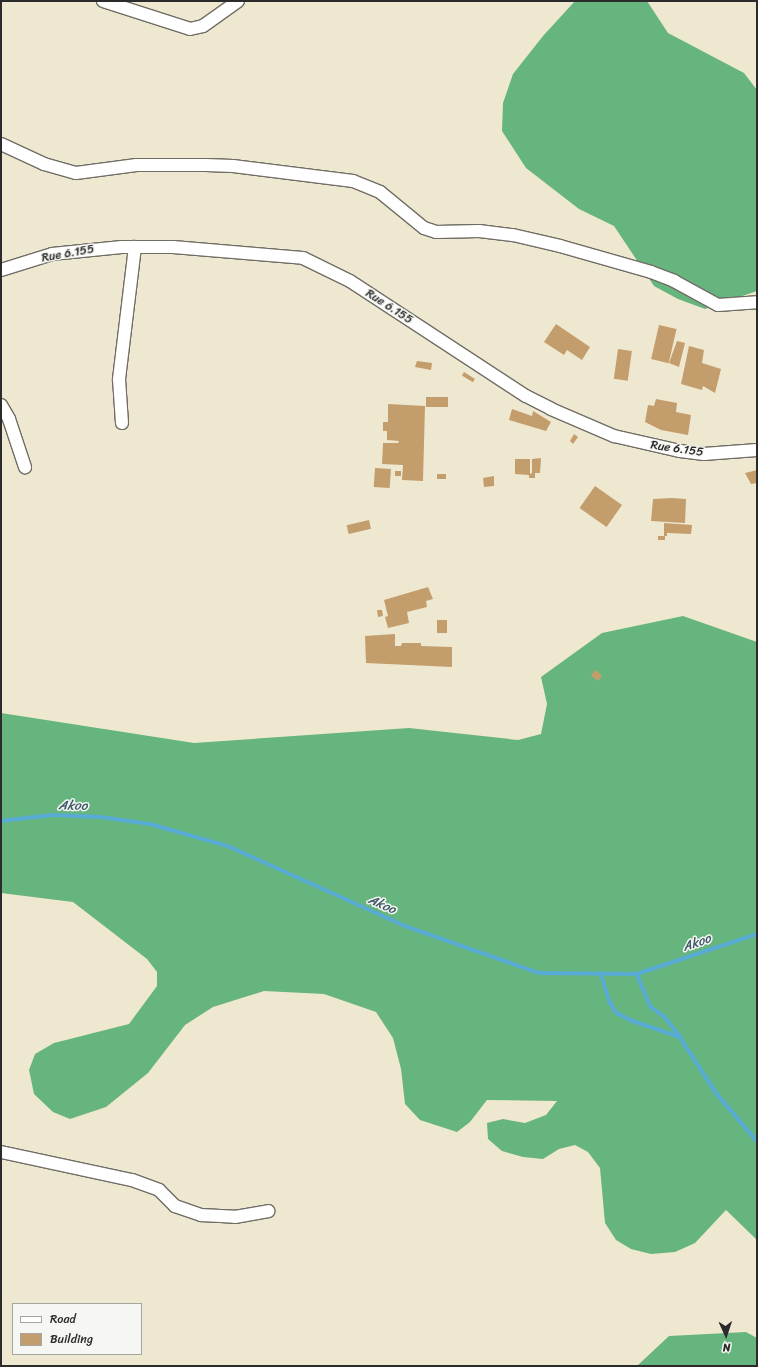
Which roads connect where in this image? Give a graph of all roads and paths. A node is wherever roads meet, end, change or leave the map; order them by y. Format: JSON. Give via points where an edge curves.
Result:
{"nodes":[{"id":1,"x":103,"y":1,"type":"edge"},
{"id":2,"x":238,"y":1,"type":"edge"},
{"id":3,"x":1,"y":144,"type":"edge"},
{"id":4,"x":135,"y":247,"type":"junction"},
{"id":5,"x":1,"y":270,"type":"edge"},
{"id":6,"x":757,"y":302,"type":"edge"},
{"id":7,"x":1,"y":405,"type":"edge"},
{"id":8,"x":122,"y":423,"type":"dead end"},
{"id":9,"x":757,"y":450,"type":"edge"},
{"id":10,"x":25,"y":467,"type":"dead end"},
{"id":11,"x":1,"y":1152,"type":"edge"},
{"id":12,"x":268,"y":1211,"type":"dead end"}],
"edges":[{"from":1,"to":2,"type":"street","via":[[190,29],[203,26]]},
{"from":3,"to":6,"type":"street","via":[[44,164],[76,172],[136,165],[213,165],[353,181],[380,192],[424,228],[436,232],[479,230],[521,237],[651,272],[674,281],[718,305]]},
{"from":4,"to":5,"type":"street","name":"Rue 6.155","via":[[52,254]]},
{"from":4,"to":8,"type":"street","via":[[119,379]]},
{"from":4,"to":9,"type":"street","name":"Rue 6.155","via":[[242,251],[303,258],[350,281],[526,396],[576,420],[633,442],[680,451],[704,454]]},
{"from":7,"to":10,"type":"street","via":[[10,419]]},
{"from":11,"to":12,"type":"street","via":[[132,1180],[159,1190],[175,1206],[201,1215],[235,1217]]}]}
